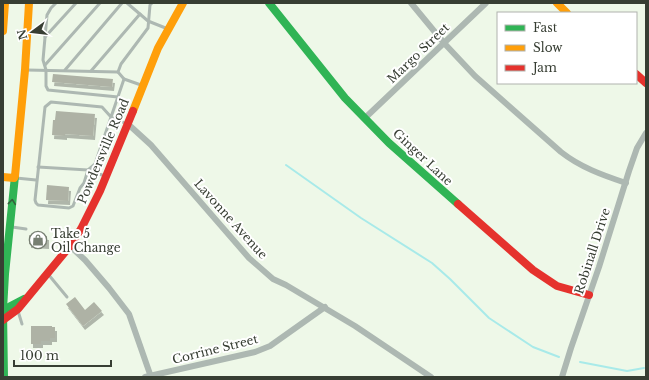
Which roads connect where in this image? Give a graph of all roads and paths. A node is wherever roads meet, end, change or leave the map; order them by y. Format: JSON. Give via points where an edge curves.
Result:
{"nodes":[{"id":1,"x":6,"y":3,"type":"edge"},
{"id":2,"x":29,"y":3,"type":"edge"},
{"id":3,"x":56,"y":3,"type":"edge"},
{"id":4,"x":76,"y":3,"type":"edge"},
{"id":5,"x":100,"y":3,"type":"edge"},
{"id":6,"x":122,"y":3,"type":"edge"},
{"id":7,"x":127,"y":3,"type":"edge"},
{"id":8,"x":152,"y":3,"type":"edge"},
{"id":9,"x":183,"y":3,"type":"edge"},
{"id":10,"x":269,"y":3,"type":"edge"},
{"id":11,"x":411,"y":3,"type":"edge"},
{"id":12,"x":486,"y":3,"type":"edge"},
{"id":13,"x":557,"y":3,"type":"edge"},
{"id":14,"x":566,"y":12,"type":"edge"},
{"id":15,"x":140,"y":14,"type":"junction"},
{"id":16,"x":148,"y":21,"type":"junction"},
{"id":17,"x":168,"y":29,"type":"junction"},
{"id":18,"x":3,"y":31,"type":"edge"},
{"id":19,"x":45,"y":37,"type":"junction"},
{"id":20,"x":444,"y":44,"type":"junction"},
{"id":21,"x":45,"y":65,"type":"junction"},
{"id":22,"x":25,"y":70,"type":"junction"},
{"id":23,"x":46,"y":70,"type":"junction"},
{"id":24,"x":65,"y":70,"type":"junction"},
{"id":25,"x":91,"y":71,"type":"junction"},
{"id":26,"x":118,"y":72,"type":"junction"},
{"id":27,"x":637,"y":75,"type":"edge"},
{"id":28,"x":124,"y":79,"type":"junction"},
{"id":29,"x":646,"y":83,"type":"edge"},
{"id":30,"x":143,"y":86,"type":"junction"},
{"id":31,"x":118,"y":97,"type":"junction"},
{"id":32,"x":111,"y":117,"type":"junction"},
{"id":33,"x":365,"y":118,"type":"junction"},
{"id":34,"x":128,"y":124,"type":"junction"},
{"id":35,"x":646,"y":133,"type":"edge"},
{"id":36,"x":38,"y":167,"type":"junction"},
{"id":37,"x":88,"y":170,"type":"junction"},
{"id":38,"x":3,"y":177,"type":"edge"},
{"id":39,"x":106,"y":177,"type":"junction"},
{"id":40,"x":14,"y":178,"type":"junction"},
{"id":41,"x":36,"y":180,"type":"junction"},
{"id":42,"x":626,"y":183,"type":"junction"},
{"id":43,"x":6,"y":226,"type":"edge"},
{"id":44,"x":26,"y":229,"type":"dead end"},
{"id":45,"x":70,"y":246,"type":"junction"},
{"id":46,"x":4,"y":262,"type":"edge"},
{"id":47,"x":47,"y":273,"type":"junction"},
{"id":48,"x":589,"y":296,"type":"junction"},
{"id":49,"x":66,"y":297,"type":"dead end"},
{"id":50,"x":26,"y":298,"type":"junction"},
{"id":51,"x":325,"y":307,"type":"junction"},
{"id":52,"x":18,"y":309,"type":"junction"},
{"id":53,"x":3,"y":310,"type":"edge"},
{"id":54,"x":3,"y":320,"type":"edge"},
{"id":55,"x":22,"y":324,"type":"dead end"},
{"id":56,"x":4,"y":377,"type":"edge"},
{"id":57,"x":149,"y":377,"type":"edge"},
{"id":58,"x":431,"y":377,"type":"edge"},
{"id":59,"x":562,"y":377,"type":"edge"}],
"edges":[{"from":1,"to":18,"type":"main road"},
{"from":2,"to":22,"type":"main road"},
{"from":3,"to":19,"type":"lane","via":[[47,15]]},
{"from":4,"to":19,"type":"lane"},
{"from":5,"to":21,"type":"lane"},
{"from":6,"to":24,"type":"lane"},
{"from":7,"to":15,"type":"lane"},
{"from":8,"to":16,"type":"lane"},
{"from":9,"to":17,"type":"main road","name":"Powdersville Road"},
{"from":10,"to":33,"type":"main road","name":"Ginger Lane","via":[[332,82]]},
{"from":11,"to":20,"type":"street"},
{"from":12,"to":20,"type":"street","name":"Margo Street"},
{"from":13,"to":14,"type":"main road"},
{"from":15,"to":16,"type":"lane"},
{"from":15,"to":25,"type":"lane"},
{"from":16,"to":17,"type":"lane"},
{"from":16,"to":26,"type":"lane","via":[[148,28],[121,64]]},
{"from":17,"to":30,"type":"main road","name":"Powdersville Road"},
{"from":19,"to":21,"type":"lane"},
{"from":20,"to":33,"type":"street","name":"Margo Street"},
{"from":20,"to":42,"type":"street","via":[[475,76],[574,162]]},
{"from":21,"to":23,"type":"lane"},
{"from":22,"to":23,"type":"lane"},
{"from":22,"to":40,"type":"main road"},
{"from":23,"to":24,"type":"lane"},
{"from":23,"to":31,"type":"lane","via":[[48,90]]},
{"from":24,"to":25,"type":"lane"},
{"from":25,"to":26,"type":"lane"},
{"from":26,"to":28,"type":"lane"},
{"from":27,"to":29,"type":"main road"},
{"from":28,"to":30,"type":"lane"},
{"from":28,"to":31,"type":"lane"},
{"from":30,"to":34,"type":"main road","name":"Powdersville Road"},
{"from":31,"to":32,"type":"lane"},
{"from":32,"to":34,"type":"lane"},
{"from":32,"to":36,"type":"lane","via":[[102,107],[51,102],[47,104]]},
{"from":32,"to":37,"type":"lane","via":[[95,164]]},
{"from":33,"to":48,"type":"main road","name":"Ginger Lane","via":[[424,175],[533,270],[557,286]]},
{"from":34,"to":39,"type":"main road","name":"Powdersville Road"},
{"from":34,"to":51,"type":"street","name":"Lavonne Avenue","via":[[151,144],[249,258],[273,279]]},
{"from":35,"to":42,"type":"street","name":"Robinall Drive","via":[[637,148]]},
{"from":36,"to":37,"type":"lane"},
{"from":36,"to":41,"type":"lane"},
{"from":37,"to":39,"type":"lane"},
{"from":37,"to":41,"type":"lane","via":[[73,206],[69,208],[38,205],[35,200]]},
{"from":38,"to":40,"type":"main road"},
{"from":39,"to":45,"type":"main road","name":"Powdersville Road"},
{"from":40,"to":41,"type":"lane"},
{"from":43,"to":40,"type":"main road","one_way":true},
{"from":42,"to":48,"type":"street","name":"Robinall Drive"},
{"from":43,"to":44,"type":"lane"},
{"from":43,"to":46,"type":"main road"},
{"from":45,"to":47,"type":"main road","name":"Powdersville Road"},
{"from":45,"to":57,"type":"street","via":[[85,260],[129,314]]},
{"from":46,"to":53,"type":"main road"},
{"from":47,"to":49,"type":"lane"},
{"from":47,"to":50,"type":"main road","name":"Powdersville Road"},
{"from":48,"to":59,"type":"street","name":"Robinall Drive"},
{"from":50,"to":52,"type":"main road","name":"Powdersville Road"},
{"from":50,"to":53,"type":"main road","name":"Powdersville Road"},
{"from":51,"to":57,"type":"street","name":"Corrine Street","via":[[270,346],[255,352]]},
{"from":51,"to":58,"type":"street","name":"Lavonne Avenue"},
{"from":52,"to":54,"type":"main road","name":"Powdersville Road"},
{"from":52,"to":55,"type":"lane"},
{"from":53,"to":54,"type":"main road"},
{"from":54,"to":56,"type":"main road"}]}
